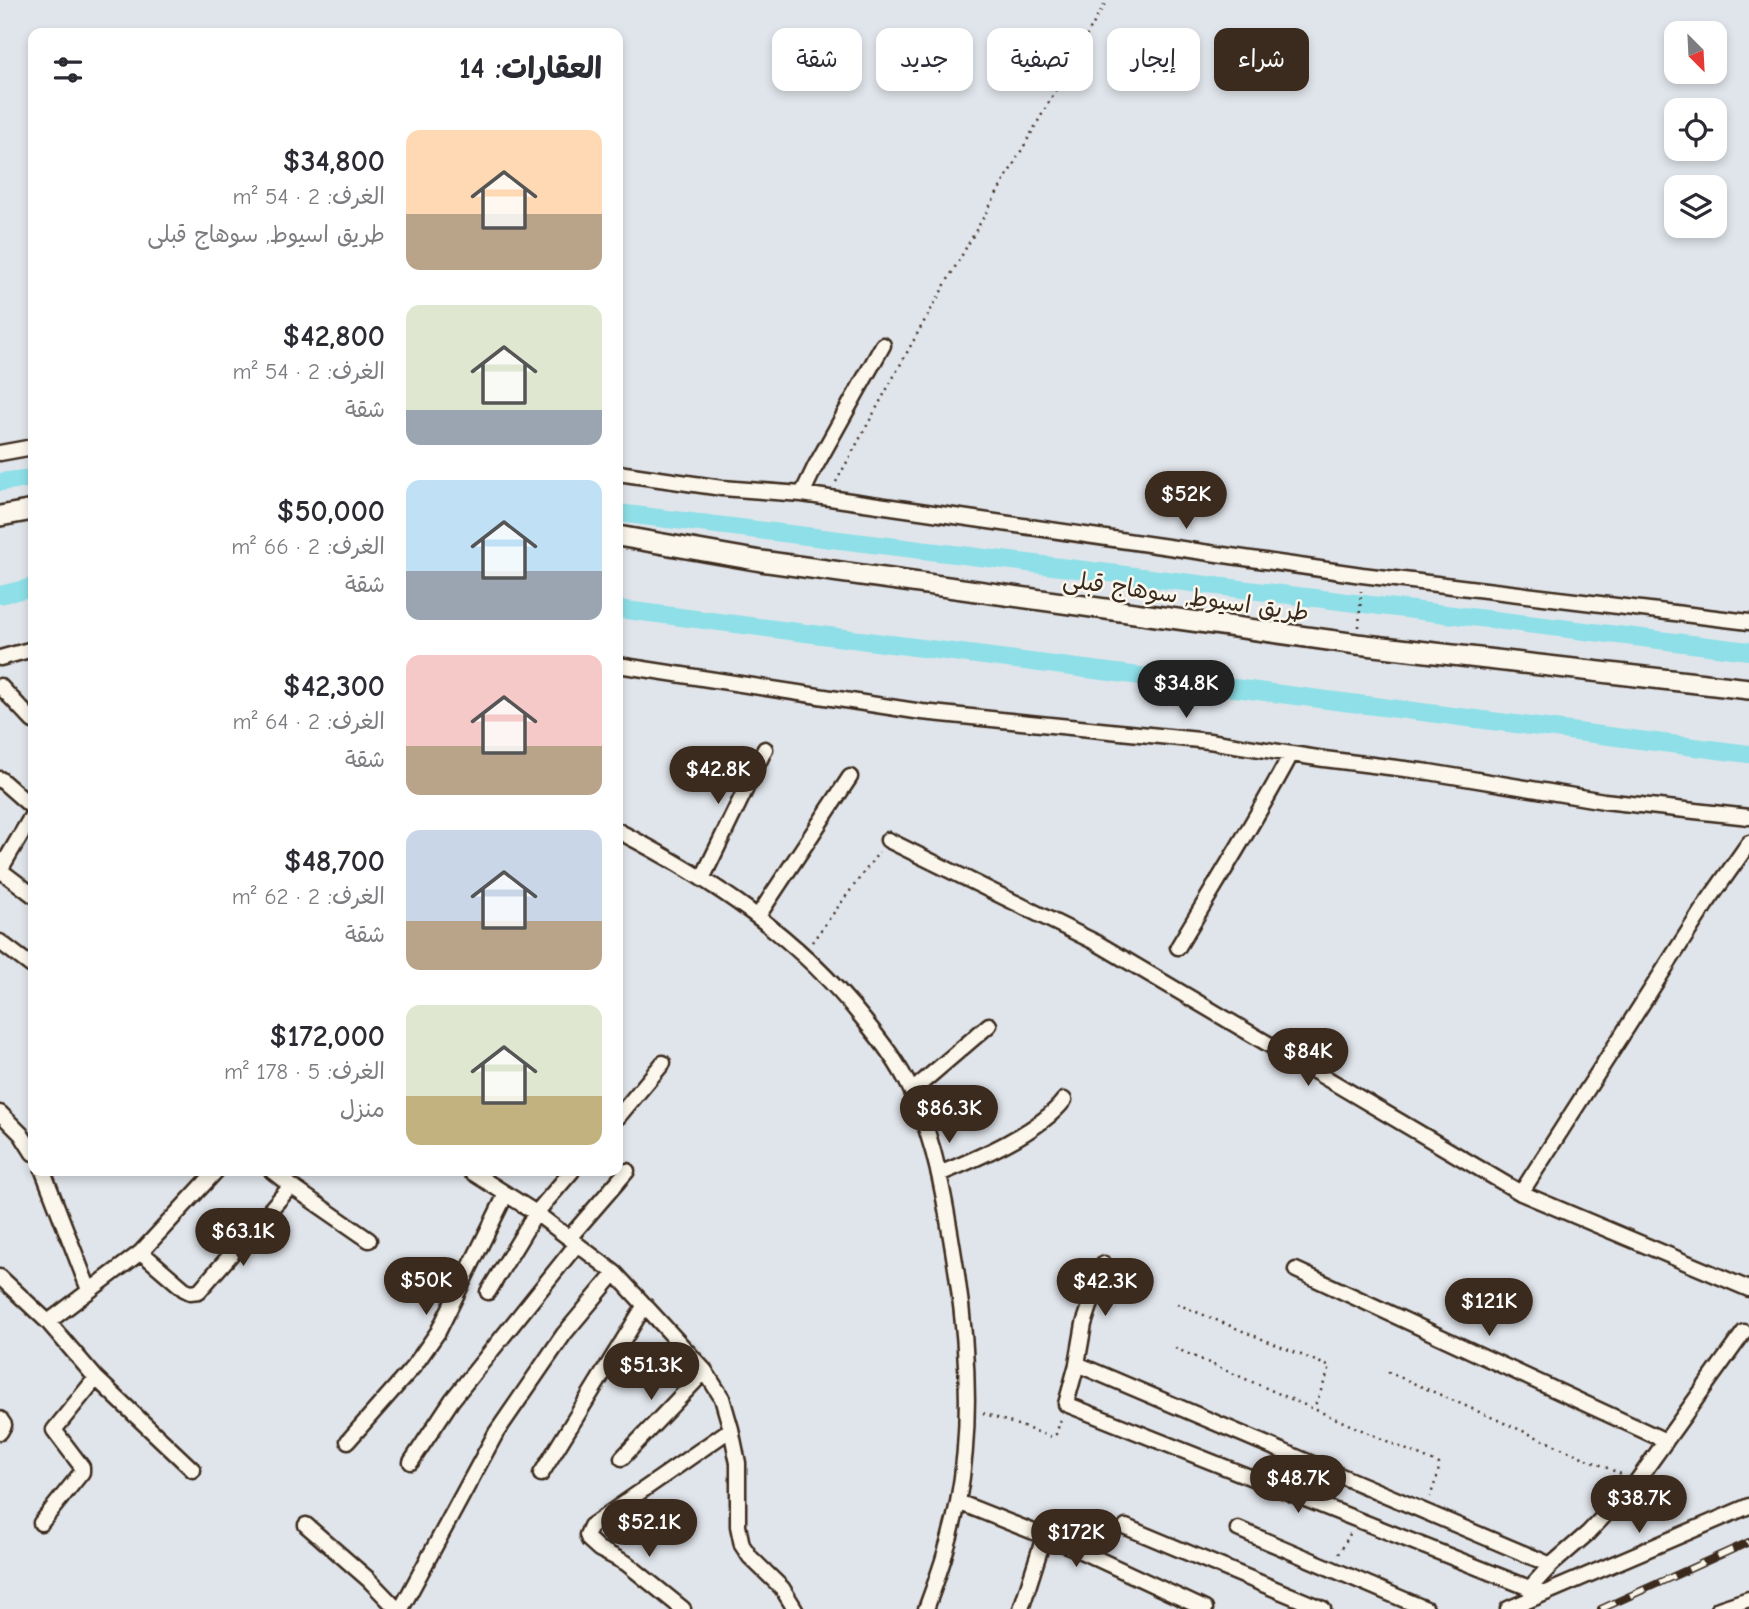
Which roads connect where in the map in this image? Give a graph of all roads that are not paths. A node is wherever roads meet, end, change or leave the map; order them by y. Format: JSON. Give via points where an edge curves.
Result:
{"nodes":[{"id":1,"x":883,"y":345,"type":"dead end"},
{"id":2,"x":28,"y":448,"type":"edge"},
{"id":3,"x":0,"y":453,"type":"edge"},
{"id":4,"x":623,"y":475,"type":"edge"},
{"id":5,"x":803,"y":494,"type":"junction"},
{"id":6,"x":28,"y":511,"type":"edge"},
{"id":7,"x":0,"y":516,"type":"edge"},
{"id":8,"x":623,"y":537,"type":"edge"},
{"id":9,"x":1749,"y":622,"type":"edge"},
{"id":10,"x":28,"y":650,"type":"edge"},
{"id":11,"x":0,"y":658,"type":"edge"},
{"id":12,"x":623,"y":666,"type":"edge"},
{"id":13,"x":0,"y":686,"type":"edge"},
{"id":14,"x":1749,"y":688,"type":"edge"},
{"id":15,"x":28,"y":716,"type":"edge"},
{"id":16,"x":765,"y":749,"type":"dead end"},
{"id":17,"x":1292,"y":754,"type":"junction"},
{"id":18,"x":850,"y":777,"type":"dead end"},
{"id":19,"x":0,"y":779,"type":"edge"},
{"id":20,"x":28,"y":804,"type":"edge"},
{"id":21,"x":1749,"y":817,"type":"edge"},
{"id":22,"x":28,"y":822,"type":"edge"},
{"id":23,"x":623,"y":834,"type":"edge"},
{"id":24,"x":888,"y":840,"type":"road end"},
{"id":25,"x":1749,"y":843,"type":"edge"},
{"id":26,"x":0,"y":870,"type":"edge"},
{"id":27,"x":702,"y":878,"type":"junction"},
{"id":28,"x":28,"y":891,"type":"edge"},
{"id":29,"x":758,"y":916,"type":"junction"},
{"id":30,"x":0,"y":942,"type":"edge"},
{"id":31,"x":1178,"y":947,"type":"dead end"},
{"id":32,"x":28,"y":963,"type":"edge"},
{"id":33,"x":989,"y":1025,"type":"dead end"},
{"id":34,"x":663,"y":1063,"type":"dead end"},
{"id":35,"x":912,"y":1091,"type":"junction"},
{"id":36,"x":1064,"y":1100,"type":"dead end"},
{"id":37,"x":623,"y":1111,"type":"edge"},
{"id":38,"x":0,"y":1113,"type":"edge"},
{"id":39,"x":28,"y":1145,"type":"edge"},
{"id":40,"x":627,"y":1171,"type":"dead end"},
{"id":41,"x":939,"y":1174,"type":"junction"},
{"id":42,"x":45,"y":1176,"type":"edge"},
{"id":43,"x":211,"y":1176,"type":"edge"},
{"id":44,"x":278,"y":1176,"type":"edge"},
{"id":45,"x":478,"y":1176,"type":"edge"},
{"id":46,"x":568,"y":1176,"type":"edge"},
{"id":47,"x":291,"y":1186,"type":"junction"},
{"id":48,"x":1521,"y":1193,"type":"junction"},
{"id":49,"x":506,"y":1194,"type":"junction"},
{"id":50,"x":536,"y":1213,"type":"junction"},
{"id":51,"x":369,"y":1240,"type":"dead end"},
{"id":52,"x":573,"y":1241,"type":"junction"},
{"id":53,"x":141,"y":1252,"type":"junction"},
{"id":54,"x":1104,"y":1264,"type":"dead end"},
{"id":55,"x":1296,"y":1270,"type":"dead end"},
{"id":56,"x":615,"y":1273,"type":"junction"},
{"id":57,"x":2,"y":1283,"type":"edge"},
{"id":58,"x":1749,"y":1289,"type":"edge"},
{"id":59,"x":89,"y":1290,"type":"junction"},
{"id":60,"x":488,"y":1292,"type":"dead end"},
{"id":61,"x":645,"y":1305,"type":"junction"},
{"id":62,"x":48,"y":1322,"type":"junction"},
{"id":63,"x":1744,"y":1332,"type":"dead end"},
{"id":64,"x":1077,"y":1364,"type":"junction"},
{"id":65,"x":705,"y":1371,"type":"junction"},
{"id":66,"x":96,"y":1378,"type":"junction"},
{"id":67,"x":0,"y":1419,"type":"edge"},
{"id":68,"x":731,"y":1429,"type":"junction"},
{"id":69,"x":0,"y":1432,"type":"edge"},
{"id":70,"x":348,"y":1441,"type":"dead end"},
{"id":71,"x":1666,"y":1441,"type":"junction"},
{"id":72,"x":622,"y":1458,"type":"dead end"},
{"id":73,"x":411,"y":1462,"type":"dead end"},
{"id":74,"x":193,"y":1470,"type":"dead end"},
{"id":75,"x":541,"y":1474,"type":"dead end"},
{"id":76,"x":958,"y":1502,"type":"junction"},
{"id":77,"x":1749,"y":1506,"type":"edge"},
{"id":78,"x":41,"y":1524,"type":"dead end"},
{"id":79,"x":306,"y":1525,"type":"dead end"},
{"id":80,"x":1126,"y":1527,"type":"dead end"},
{"id":81,"x":1238,"y":1529,"type":"dead end"},
{"id":82,"x":1044,"y":1537,"type":"junction"},
{"id":83,"x":1551,"y":1565,"type":"junction"},
{"id":84,"x":1535,"y":1591,"type":"junction"},
{"id":85,"x":1749,"y":1599,"type":"edge"},
{"id":86,"x":399,"y":1609,"type":"edge"},
{"id":87,"x":683,"y":1609,"type":"edge"},
{"id":88,"x":795,"y":1609,"type":"edge"},
{"id":89,"x":926,"y":1609,"type":"edge"},
{"id":90,"x":1021,"y":1609,"type":"edge"},
{"id":91,"x":1205,"y":1609,"type":"edge"},
{"id":92,"x":1323,"y":1609,"type":"edge"},
{"id":93,"x":1426,"y":1609,"type":"edge"},
{"id":94,"x":1508,"y":1609,"type":"edge"},
{"id":95,"x":1719,"y":1609,"type":"edge"}],
"edges":[{"from":1,"to":5,"type":"street"},
{"from":2,"to":3,"type":"street"},
{"from":4,"to":5,"type":"street"},
{"from":5,"to":9,"type":"street","via":[[1362,575]]},
{"from":6,"to":7,"type":"main road"},
{"from":8,"to":14,"type":"main road","name":"طريق اسيوط, سوهاج قبلى","via":[[761,561],[1290,635]]},
{"from":10,"to":11,"type":"street"},
{"from":12,"to":17,"type":"street","via":[[922,712],[1154,734]]},
{"from":13,"to":15,"type":"street"},
{"from":16,"to":27,"type":"street"},
{"from":17,"to":21,"type":"street","via":[[1592,799]]},
{"from":17,"to":31,"type":"street"},
{"from":18,"to":29,"type":"street"},
{"from":19,"to":20,"type":"street"},
{"from":22,"to":26,"type":"street"},
{"from":23,"to":27,"type":"street"},
{"from":24,"to":48,"type":"street","via":[[1097,943]]},
{"from":25,"to":48,"type":"street"},
{"from":26,"to":28,"type":"street"},
{"from":27,"to":29,"type":"street"},
{"from":29,"to":35,"type":"street","via":[[804,953],[848,999],[892,1056]]},
{"from":30,"to":32,"type":"street"},
{"from":33,"to":35,"type":"street"},
{"from":34,"to":37,"type":"street"},
{"from":35,"to":41,"type":"street"},
{"from":36,"to":41,"type":"street","via":[[1051,1114],[1000,1147]]},
{"from":38,"to":39,"type":"street"},
{"from":40,"to":52,"type":"street"},
{"from":41,"to":76,"type":"street","via":[[963,1318],[967,1407]]},
{"from":42,"to":59,"type":"street"},
{"from":43,"to":53,"type":"street"},
{"from":44,"to":47,"type":"street"},
{"from":45,"to":49,"type":"street"},
{"from":46,"to":50,"type":"street"},
{"from":47,"to":51,"type":"street"},
{"from":47,"to":53,"type":"street","via":[[199,1291],[184,1289]]},
{"from":48,"to":58,"type":"street"},
{"from":49,"to":50,"type":"street"},
{"from":49,"to":70,"type":"street","via":[[438,1332]]},
{"from":50,"to":52,"type":"street"},
{"from":50,"to":60,"type":"street"},
{"from":52,"to":56,"type":"street"},
{"from":52,"to":73,"type":"street","via":[[452,1400]]},
{"from":53,"to":59,"type":"street"},
{"from":54,"to":64,"type":"street","via":[[1084,1324]]},
{"from":55,"to":71,"type":"street"},
{"from":56,"to":61,"type":"street"},
{"from":56,"to":86,"type":"street","via":[[564,1334],[496,1433]]},
{"from":57,"to":62,"type":"street"},
{"from":59,"to":62,"type":"street"},
{"from":61,"to":65,"type":"street"},
{"from":61,"to":75,"type":"street"},
{"from":62,"to":66,"type":"street"},
{"from":63,"to":71,"type":"street"},
{"from":64,"to":83,"type":"street"},
{"from":64,"to":84,"type":"street","via":[[1066,1404]]},
{"from":65,"to":68,"type":"street","via":[[722,1398]]},
{"from":65,"to":72,"type":"street"},
{"from":66,"to":74,"type":"street"},
{"from":66,"to":78,"type":"street","via":[[54,1430],[82,1472]]},
{"from":67,"to":69,"type":"street","via":[[4,1425]]},
{"from":68,"to":87,"type":"street","via":[[589,1530],[589,1540],[598,1549],[626,1563]]},
{"from":68,"to":88,"type":"street","via":[[742,1545]]},
{"from":71,"to":83,"type":"street","via":[[1637,1481]]},
{"from":76,"to":82,"type":"street"},
{"from":76,"to":89,"type":"street"},
{"from":77,"to":84,"type":"street"},
{"from":79,"to":86,"type":"street"},
{"from":80,"to":92,"type":"street"},
{"from":81,"to":93,"type":"street"},
{"from":82,"to":90,"type":"street"},
{"from":82,"to":91,"type":"street"},
{"from":83,"to":84,"type":"street"},
{"from":84,"to":94,"type":"street"},
{"from":85,"to":95,"type":"street"}]}
